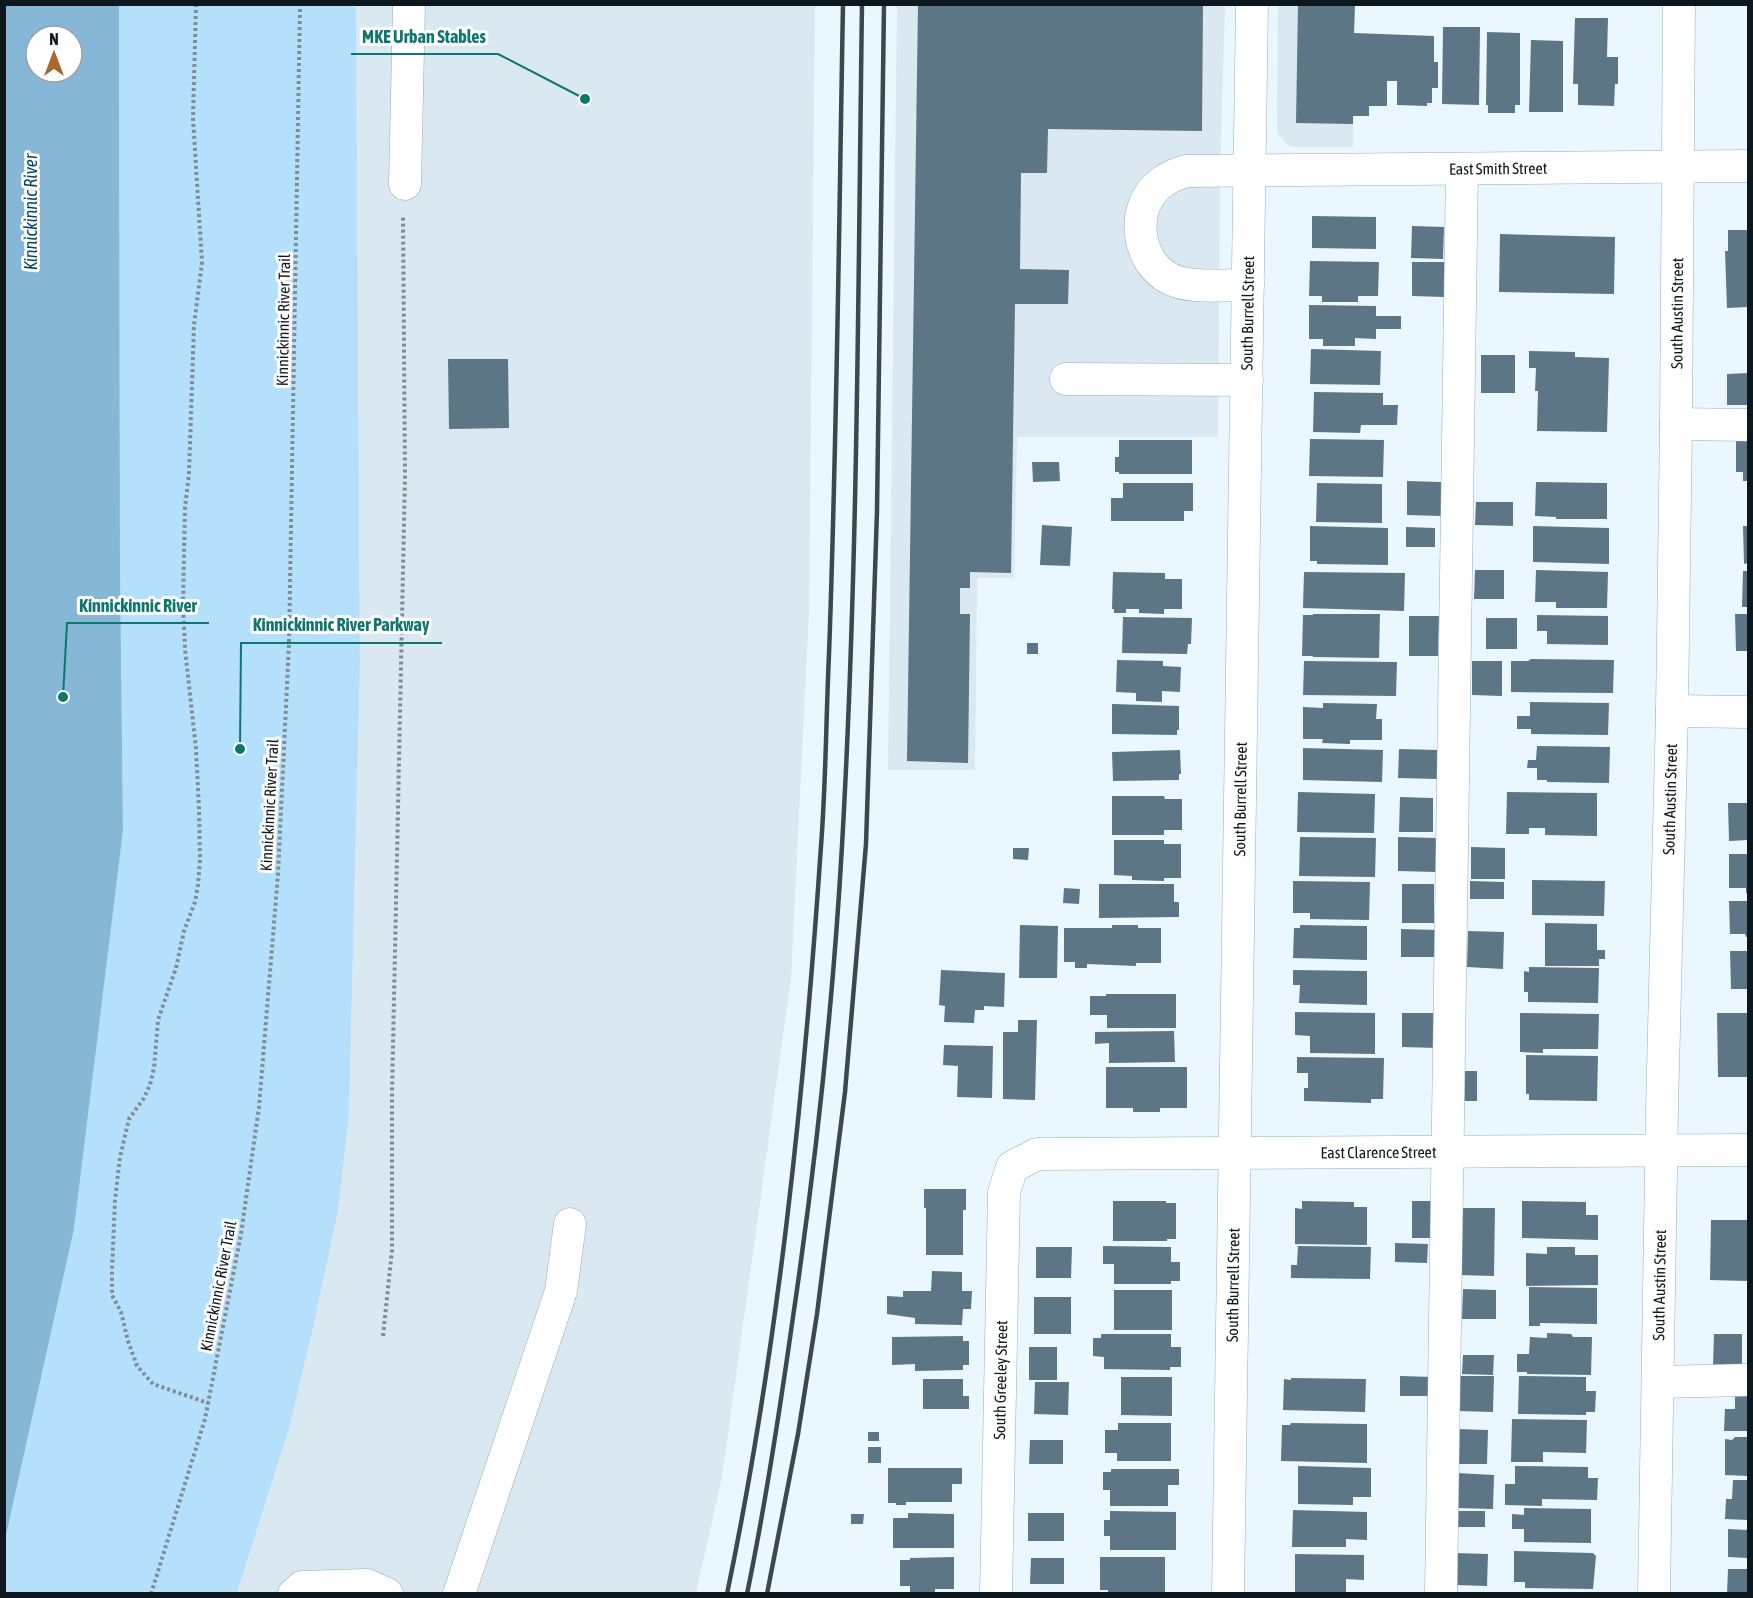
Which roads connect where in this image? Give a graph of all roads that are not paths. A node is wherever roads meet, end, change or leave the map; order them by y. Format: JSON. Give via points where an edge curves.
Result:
{"nodes":[{"id":1,"x":409,"y":4,"type":"edge"},
{"id":2,"x":1252,"y":4,"type":"edge"},
{"id":3,"x":1679,"y":4,"type":"edge"},
{"id":4,"x":1749,"y":166,"type":"edge"},
{"id":5,"x":1677,"y":167,"type":"junction"},
{"id":6,"x":1462,"y":169,"type":"junction"},
{"id":7,"x":1250,"y":171,"type":"junction"},
{"id":8,"x":404,"y":195,"type":"road end"},
{"id":9,"x":1248,"y":285,"type":"junction"},
{"id":10,"x":1066,"y":379,"type":"dead end"},
{"id":11,"x":1247,"y":380,"type":"junction"},
{"id":12,"x":1676,"y":424,"type":"junction"},
{"id":13,"x":1749,"y":425,"type":"edge"},
{"id":14,"x":1672,"y":711,"type":"junction"},
{"id":15,"x":1749,"y":712,"type":"edge"},
{"id":16,"x":1661,"y":1150,"type":"junction"},
{"id":17,"x":1749,"y":1150,"type":"edge"},
{"id":18,"x":1448,"y":1151,"type":"junction"},
{"id":19,"x":1233,"y":1153,"type":"junction"},
{"id":20,"x":1012,"y":1167,"type":"joint"},
{"id":21,"x":570,"y":1224,"type":"dead end"},
{"id":22,"x":1749,"y":1380,"type":"edge"},
{"id":23,"x":1658,"y":1382,"type":"junction"},
{"id":24,"x":294,"y":1593,"type":"edge"},
{"id":25,"x":387,"y":1593,"type":"edge"},
{"id":26,"x":459,"y":1593,"type":"edge"},
{"id":27,"x":996,"y":1593,"type":"edge"},
{"id":28,"x":1228,"y":1593,"type":"edge"},
{"id":29,"x":1441,"y":1593,"type":"edge"},
{"id":30,"x":1654,"y":1593,"type":"edge"}],
"edges":[{"from":1,"to":8,"type":"street"},
{"from":2,"to":7,"type":"street","name":"South Burrell Street"},
{"from":3,"to":5,"type":"street","name":"South Austin Street"},
{"from":4,"to":5,"type":"street","name":"East Smith Street"},
{"from":5,"to":6,"type":"street","name":"East Smith Street"},
{"from":5,"to":12,"type":"street","name":"South Austin Street"},
{"from":6,"to":7,"type":"street","name":"East Smith Street"},
{"from":6,"to":18,"type":"street"},
{"from":7,"to":9,"type":"street","name":"South Burrell Street"},
{"from":7,"to":9,"type":"street","via":[[1186,171],[1173,175],[1159,183],[1143,206],[1140,220],[1143,248],[1162,273],[1177,282]]},
{"from":9,"to":11,"type":"street","name":"South Burrell Street"},
{"from":10,"to":11,"type":"street"},
{"from":11,"to":19,"type":"street","name":"South Burrell Street"},
{"from":12,"to":13,"type":"street"},
{"from":12,"to":14,"type":"street","name":"South Austin Street"},
{"from":14,"to":15,"type":"street"},
{"from":14,"to":16,"type":"street","name":"South Austin Street"},
{"from":16,"to":17,"type":"street","name":"East Clarence Street"},
{"from":16,"to":18,"type":"street","name":"East Clarence Street"},
{"from":16,"to":23,"type":"street","name":"South Austin Street"},
{"from":18,"to":19,"type":"street","name":"East Clarence Street"},
{"from":18,"to":29,"type":"street"},
{"from":19,"to":20,"type":"street","name":"East Clarence Street","via":[[1037,1154]]},
{"from":19,"to":28,"type":"street","name":"South Burrell Street"},
{"from":20,"to":27,"type":"street","name":"South Greeley Street","via":[[1004,1192]]},
{"from":21,"to":26,"type":"street","via":[[561,1291]]},
{"from":22,"to":23,"type":"street"},
{"from":23,"to":30,"type":"street","name":"South Austin Street"},
{"from":24,"to":25,"type":"street","via":[[302,1587],[367,1585]]}]}
